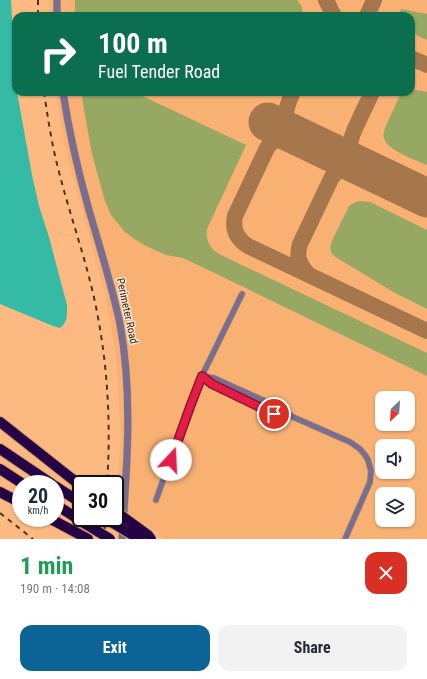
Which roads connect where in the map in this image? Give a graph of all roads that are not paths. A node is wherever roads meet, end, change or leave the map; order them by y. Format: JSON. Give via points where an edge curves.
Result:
{"nodes":[{"id":1,"x":57,"y":0,"type":"edge"},
{"id":2,"x":57,"y":12,"type":"edge"},
{"id":3,"x":64,"y":96,"type":"edge"},
{"id":4,"x":242,"y":294,"type":"dead end"},
{"id":5,"x":202,"y":376,"type":"junction"},
{"id":6,"x":0,"y":422,"type":"edge"},
{"id":7,"x":0,"y":449,"type":"edge"},
{"id":8,"x":0,"y":469,"type":"edge"},
{"id":9,"x":39,"y":475,"type":"edge"},
{"id":10,"x":12,"y":476,"type":"edge"},
{"id":11,"x":72,"y":479,"type":"edge"},
{"id":12,"x":0,"y":492,"type":"edge"},
{"id":13,"x":12,"y":498,"type":"edge"},
{"id":14,"x":156,"y":500,"type":"dead end"},
{"id":15,"x":64,"y":510,"type":"edge"},
{"id":16,"x":124,"y":517,"type":"edge"},
{"id":17,"x":64,"y":526,"type":"edge"},
{"id":18,"x":120,"y":527,"type":"edge"},
{"id":19,"x":85,"y":538,"type":"edge"},
{"id":20,"x":110,"y":539,"type":"edge"},
{"id":21,"x":122,"y":539,"type":"edge"},
{"id":22,"x":139,"y":539,"type":"edge"},
{"id":23,"x":151,"y":539,"type":"edge"},
{"id":24,"x":345,"y":539,"type":"edge"}],
"edges":[{"from":1,"to":2,"type":"street"},
{"from":3,"to":21,"type":"street","name":"Perimeter Road","via":[[76,161],[120,325],[125,364],[128,444]]},
{"from":4,"to":5,"type":"street"},
{"from":5,"to":14,"type":"street"},
{"from":5,"to":24,"type":"street","via":[[214,378],[278,407],[293,417],[355,445],[365,455],[371,471],[370,482]]},
{"from":6,"to":11,"type":"highway"},
{"from":7,"to":9,"type":"highway"},
{"from":8,"to":10,"type":"highway"},
{"from":12,"to":13,"type":"highway"},
{"from":15,"to":20,"type":"highway","bridge":true},
{"from":16,"to":23,"type":"highway","bridge":true,"via":[[148,534]]},
{"from":17,"to":19,"type":"highway"},
{"from":18,"to":22,"type":"highway","bridge":true}]}
